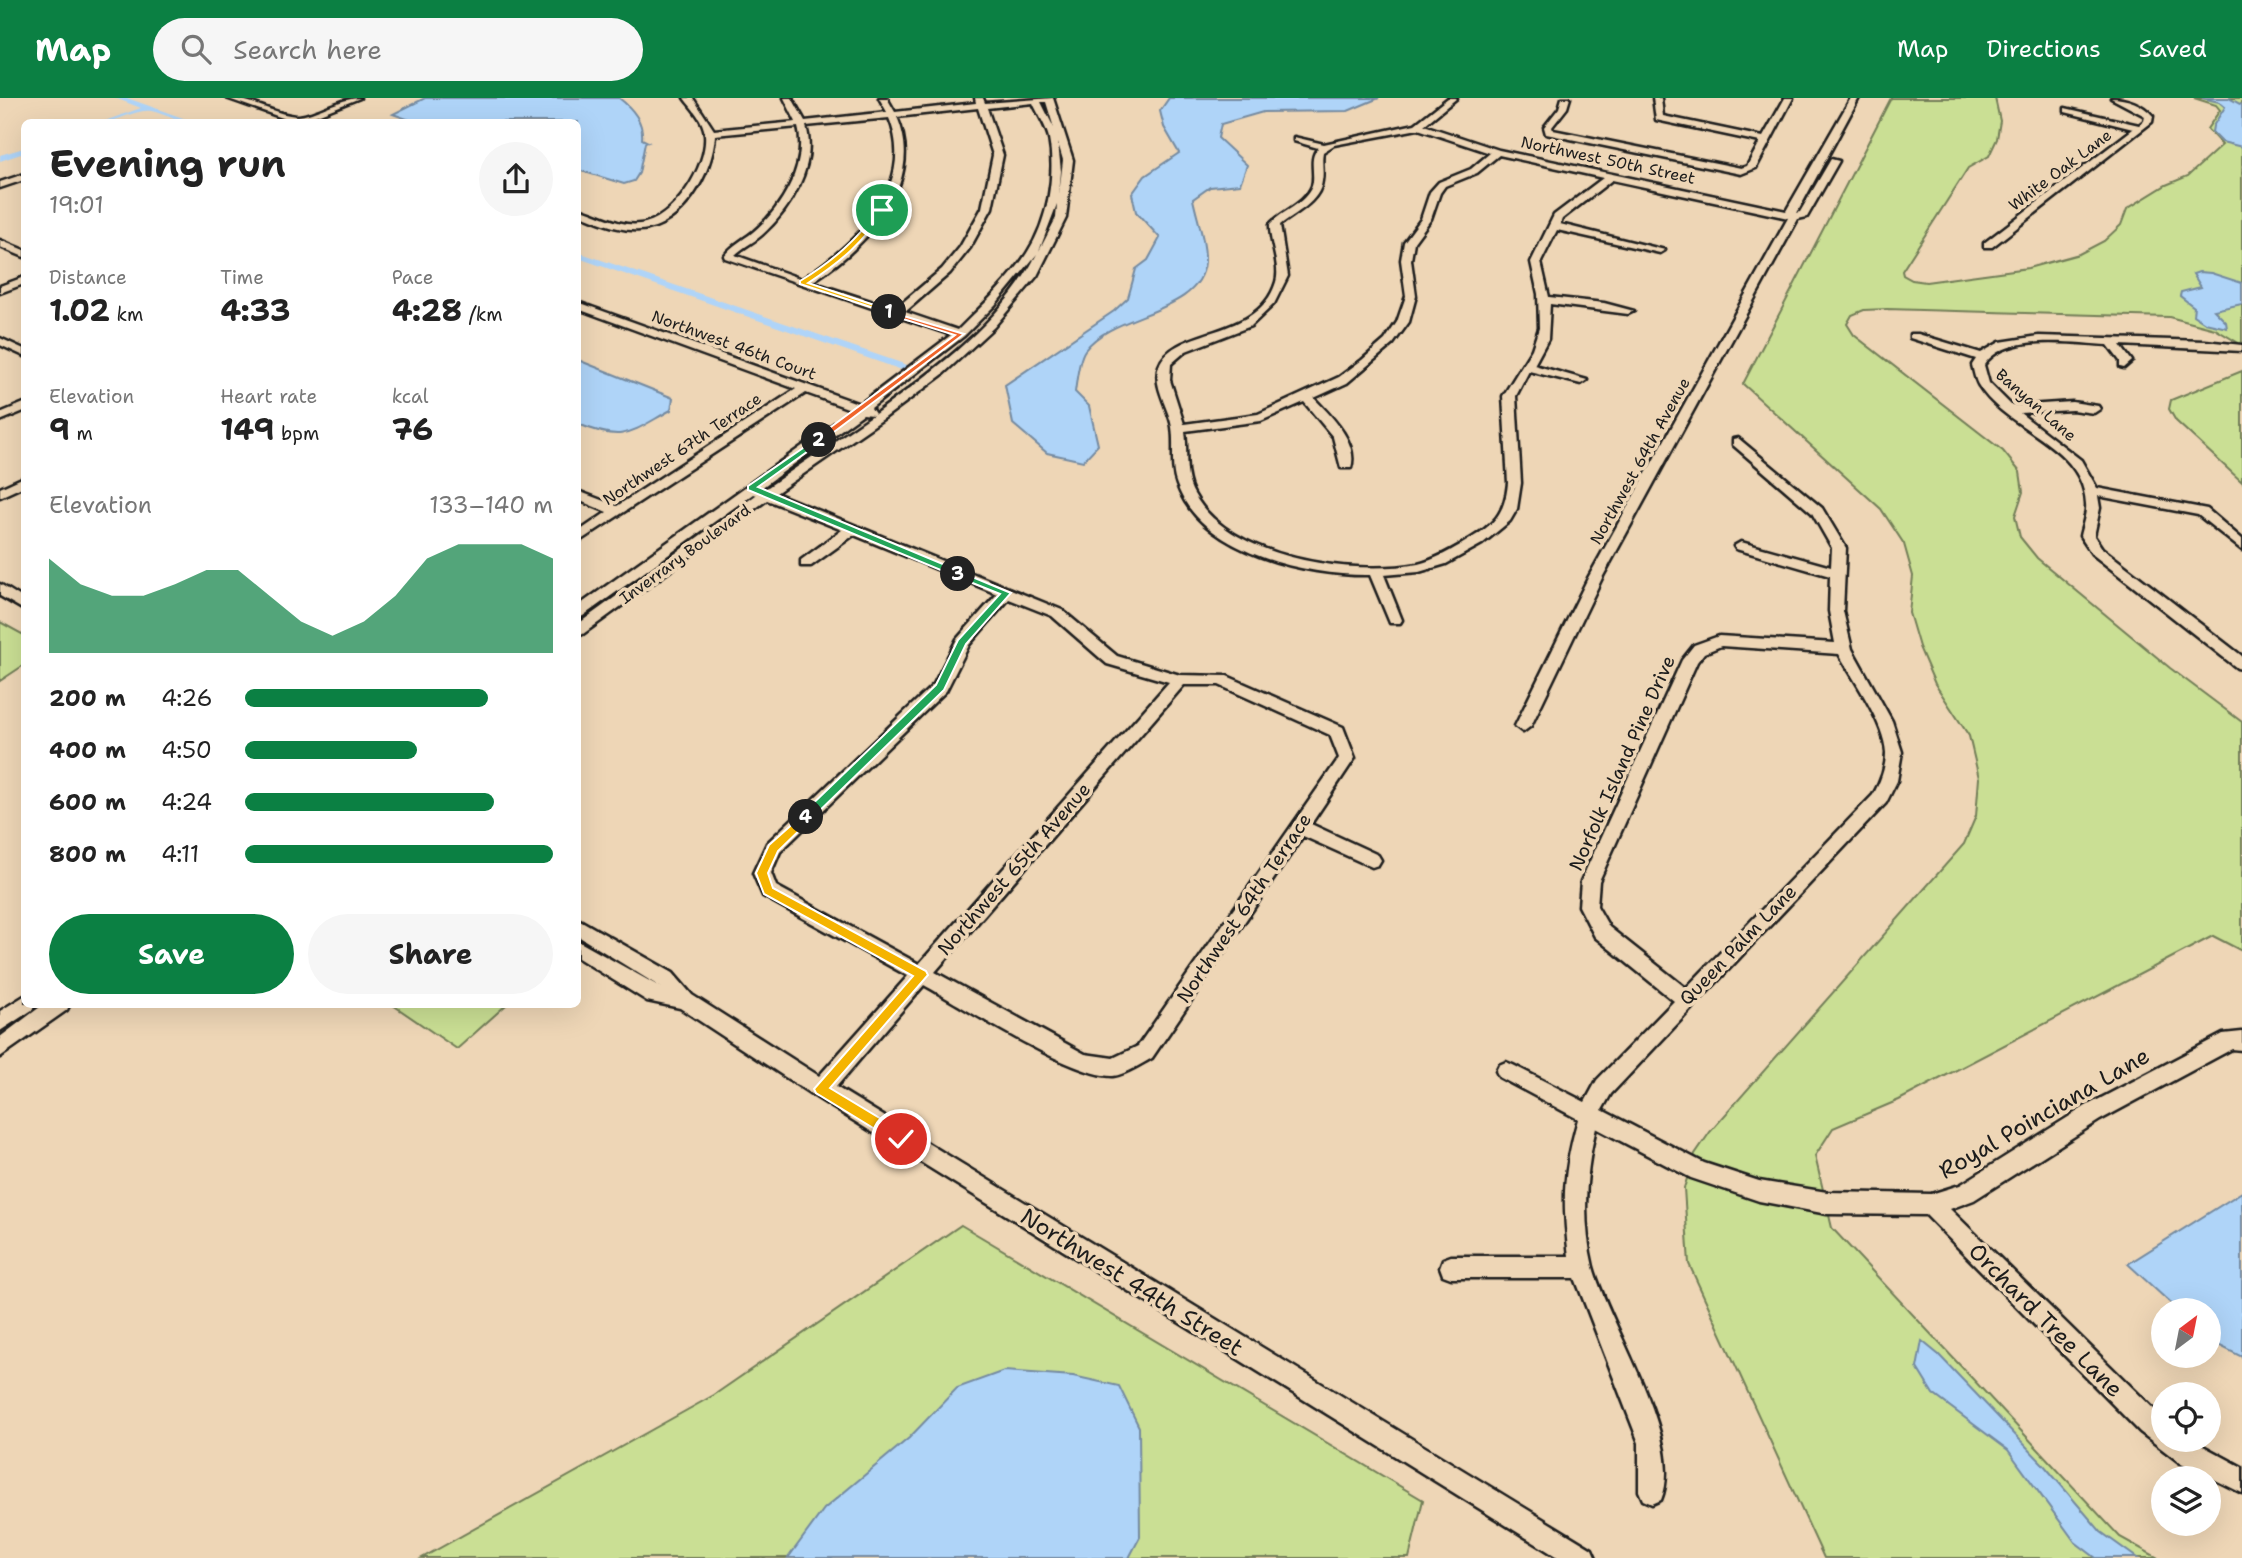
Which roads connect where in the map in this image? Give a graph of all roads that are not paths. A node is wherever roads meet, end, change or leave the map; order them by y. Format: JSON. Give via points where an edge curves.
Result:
{"nodes":[{"id":1,"x":230,"y":98,"type":"edge"},
{"id":2,"x":356,"y":98,"type":"edge"},
{"id":3,"x":688,"y":98,"type":"edge"},
{"id":4,"x":788,"y":98,"type":"edge"},
{"id":5,"x":883,"y":98,"type":"edge"},
{"id":6,"x":1051,"y":98,"type":"edge"},
{"id":7,"x":1453,"y":98,"type":"edge"},
{"id":8,"x":1566,"y":98,"type":"edge"},
{"id":9,"x":1657,"y":98,"type":"edge"},
{"id":10,"x":1789,"y":98,"type":"edge"},
{"id":11,"x":1855,"y":98,"type":"edge"},
{"id":12,"x":2115,"y":98,"type":"edge"},
{"id":13,"x":1036,"y":99,"type":"edge"},
{"id":14,"x":980,"y":102,"type":"edge"},
{"id":15,"x":2067,"y":110,"type":"dead end"},
{"id":16,"x":892,"y":115,"type":"junction"},
{"id":17,"x":296,"y":119,"type":"edge"},
{"id":18,"x":307,"y":119,"type":"edge"},
{"id":19,"x":802,"y":123,"type":"junction"},
{"id":20,"x":1418,"y":126,"type":"junction"},
{"id":21,"x":2141,"y":128,"type":"junction"},
{"id":22,"x":710,"y":133,"type":"junction"},
{"id":23,"x":1297,"y":139,"type":"dead end"},
{"id":24,"x":1768,"y":141,"type":"junction"},
{"id":25,"x":1325,"y":147,"type":"junction"},
{"id":26,"x":1497,"y":152,"type":"junction"},
{"id":27,"x":1836,"y":157,"type":"dead end"},
{"id":28,"x":1610,"y":177,"type":"junction"},
{"id":29,"x":21,"y":178,"type":"edge"},
{"id":30,"x":0,"y":185,"type":"edge"},
{"id":31,"x":581,"y":212,"type":"edge"},
{"id":32,"x":1794,"y":216,"type":"junction"},
{"id":33,"x":1554,"y":226,"type":"junction"},
{"id":34,"x":0,"y":243,"type":"edge"},
{"id":35,"x":1988,"y":245,"type":"dead end"},
{"id":36,"x":1660,"y":250,"type":"dead end"},
{"id":37,"x":21,"y":253,"type":"edge"},
{"id":38,"x":21,"y":281,"type":"edge"},
{"id":39,"x":803,"y":283,"type":"junction"},
{"id":40,"x":0,"y":290,"type":"edge"},
{"id":41,"x":1545,"y":300,"type":"junction"},
{"id":42,"x":581,"y":306,"type":"edge"},
{"id":43,"x":1628,"y":311,"type":"dead end"},
{"id":44,"x":896,"y":314,"type":"junction"},
{"id":45,"x":960,"y":334,"type":"junction"},
{"id":46,"x":1914,"y":336,"type":"dead end"},
{"id":47,"x":0,"y":341,"type":"edge"},
{"id":48,"x":2111,"y":341,"type":"junction"},
{"id":49,"x":2242,"y":348,"type":"edge"},
{"id":50,"x":21,"y":352,"type":"edge"},
{"id":51,"x":1982,"y":357,"type":"junction"},
{"id":52,"x":2124,"y":365,"type":"dead end"},
{"id":53,"x":1527,"y":367,"type":"junction"},
{"id":54,"x":1581,"y":380,"type":"dead end"},
{"id":55,"x":805,"y":388,"type":"junction"},
{"id":56,"x":1307,"y":398,"type":"junction"},
{"id":57,"x":21,"y":408,"type":"edge"},
{"id":58,"x":862,"y":409,"type":"junction"},
{"id":59,"x":2094,"y":409,"type":"dead end"},
{"id":60,"x":2010,"y":410,"type":"junction"},
{"id":61,"x":879,"y":415,"type":"junction"},
{"id":62,"x":0,"y":418,"type":"edge"},
{"id":63,"x":1179,"y":428,"type":"junction"},
{"id":64,"x":1738,"y":442,"type":"dead end"},
{"id":65,"x":1346,"y":465,"type":"dead end"},
{"id":66,"x":21,"y":482,"type":"edge"},
{"id":67,"x":751,"y":488,"type":"junction"},
{"id":68,"x":2091,"y":491,"type":"junction"},
{"id":69,"x":0,"y":493,"type":"edge"},
{"id":70,"x":766,"y":494,"type":"junction"},
{"id":71,"x":581,"y":496,"type":"edge"},
{"id":72,"x":618,"y":512,"type":"junction"},
{"id":73,"x":853,"y":529,"type":"junction"},
{"id":74,"x":581,"y":536,"type":"edge"},
{"id":75,"x":2242,"y":546,"type":"edge"},
{"id":76,"x":1741,"y":547,"type":"dead end"},
{"id":77,"x":806,"y":563,"type":"dead end"},
{"id":78,"x":1375,"y":570,"type":"junction"},
{"id":79,"x":1837,"y":573,"type":"junction"},
{"id":80,"x":0,"y":589,"type":"edge"},
{"id":81,"x":1006,"y":593,"type":"junction"},
{"id":82,"x":597,"y":599,"type":"junction"},
{"id":83,"x":21,"y":603,"type":"edge"},
{"id":84,"x":612,"y":606,"type":"junction"},
{"id":85,"x":581,"y":611,"type":"edge"},
{"id":86,"x":1395,"y":620,"type":"dead end"},
{"id":87,"x":581,"y":629,"type":"edge"},
{"id":88,"x":1844,"y":649,"type":"junction"},
{"id":89,"x":2242,"y":664,"type":"edge"},
{"id":90,"x":1180,"y":680,"type":"junction"},
{"id":91,"x":1523,"y":726,"type":"dead end"},
{"id":92,"x":1300,"y":827,"type":"junction"},
{"id":93,"x":1372,"y":860,"type":"dead end"},
{"id":94,"x":581,"y":929,"type":"edge"},
{"id":95,"x":581,"y":952,"type":"edge"},
{"id":96,"x":921,"y":975,"type":"junction"},
{"id":97,"x":1686,"y":999,"type":"junction"},
{"id":98,"x":685,"y":1001,"type":"junction"},
{"id":99,"x":21,"y":1007,"type":"edge"},
{"id":100,"x":55,"y":1008,"type":"edge"},
{"id":101,"x":0,"y":1022,"type":"edge"},
{"id":102,"x":2242,"y":1041,"type":"edge"},
{"id":103,"x":0,"y":1048,"type":"edge"},
{"id":104,"x":1506,"y":1071,"type":"dead end"},
{"id":105,"x":821,"y":1089,"type":"junction"},
{"id":106,"x":1589,"y":1115,"type":"junction"},
{"id":107,"x":1931,"y":1205,"type":"junction"},
{"id":108,"x":1581,"y":1267,"type":"junction"},
{"id":109,"x":1451,"y":1268,"type":"dead end"},
{"id":110,"x":2151,"y":1425,"type":"edge"},
{"id":111,"x":2187,"y":1452,"type":"edge"},
{"id":112,"x":2242,"y":1480,"type":"edge"},
{"id":113,"x":1652,"y":1491,"type":"dead end"},
{"id":114,"x":1583,"y":1558,"type":"edge"}],
"edges":[{"from":1,"to":17,"type":"street"},
{"from":2,"to":18,"type":"street"},
{"from":3,"to":22,"type":"street"},
{"from":4,"to":19,"type":"street"},
{"from":5,"to":16,"type":"street"},
{"from":6,"to":13,"type":"street"},
{"from":6,"to":61,"type":"street","name":"Inverrary Boulevard","via":[[1066,135],[1069,169],[1067,200],[1046,253],[1012,304],[975,342]]},
{"from":7,"to":20,"type":"street"},
{"from":8,"to":24,"type":"street","via":[[1549,132],[1741,171],[1751,169]]},
{"from":9,"to":24,"type":"street","via":[[1659,118]]},
{"from":10,"to":24,"type":"street"},
{"from":11,"to":32,"type":"street","name":"Northwest 64th Avenue","via":[[1791,212]]},
{"from":12,"to":21,"type":"street","via":[[2149,116]]},
{"from":13,"to":14,"type":"street"},
{"from":13,"to":45,"type":"street","name":"Inverrary Boulevard","via":[[1054,136],[1053,203],[1033,253]]},
{"from":14,"to":16,"type":"street"},
{"from":14,"to":44,"type":"street","via":[[998,155],[986,208],[965,248],[946,271]]},
{"from":15,"to":21,"type":"street"},
{"from":16,"to":19,"type":"street"},
{"from":16,"to":39,"type":"street","via":[[900,153],[896,178],[882,210],[838,261]]},
{"from":19,"to":22,"type":"street"},
{"from":19,"to":39,"type":"street","via":[[805,145],[790,194],[760,232],[729,256]]},
{"from":20,"to":25,"type":"street"},
{"from":20,"to":26,"type":"street","name":"Northwest 50th Street"},
{"from":21,"to":35,"type":"street","name":"White Oak Lane"},
{"from":22,"to":31,"type":"street","via":[[705,161],[692,191],[660,222],[630,228]]},
{"from":23,"to":25,"type":"street"},
{"from":25,"to":63,"type":"street","via":[[1316,159],[1318,182],[1312,197],[1275,225],[1273,238],[1283,278],[1273,300],[1243,327],[1190,344],[1168,360],[1163,372]]},
{"from":26,"to":28,"type":"street","name":"Northwest 50th Street"},
{"from":26,"to":56,"type":"street","via":[[1435,192],[1426,219],[1409,242],[1406,260],[1411,296],[1403,322],[1389,342],[1343,380]]},
{"from":27,"to":32,"type":"street","name":"Northwest 64th Avenue","via":[[1803,215]]},
{"from":28,"to":32,"type":"street","name":"Northwest 50th Street"},
{"from":28,"to":33,"type":"street","via":[[1565,211]]},
{"from":29,"to":30,"type":"street"},
{"from":32,"to":91,"type":"street","name":"Northwest 64th Avenue","via":[[1595,578]]},
{"from":33,"to":36,"type":"street"},
{"from":33,"to":41,"type":"street","via":[[1536,262]]},
{"from":34,"to":37,"type":"street"},
{"from":38,"to":40,"type":"street"},
{"from":39,"to":44,"type":"street"},
{"from":41,"to":43,"type":"street"},
{"from":41,"to":53,"type":"street","via":[[1540,348]]},
{"from":42,"to":55,"type":"street","name":"Northwest 46th Court"},
{"from":44,"to":45,"type":"street"},
{"from":45,"to":58,"type":"street","name":"Inverrary Boulevard"},
{"from":46,"to":51,"type":"street"},
{"from":47,"to":50,"type":"street"},
{"from":48,"to":49,"type":"street","name":"Banyan Lane"},
{"from":48,"to":51,"type":"street","name":"Banyan Lane","via":[[2015,341]]},
{"from":48,"to":52,"type":"street","via":[[2126,361]]},
{"from":51,"to":60,"type":"street","name":"Banyan Lane","via":[[1978,365],[1983,386]]},
{"from":53,"to":54,"type":"street"},
{"from":53,"to":78,"type":"street","via":[[1509,394],[1515,494],[1506,517],[1454,556],[1419,568]]},
{"from":55,"to":58,"type":"street","name":"Northwest 46th Court"},
{"from":55,"to":72,"type":"street","name":"Northwest 67th Terrace"},
{"from":56,"to":63,"type":"street","via":[[1243,421]]},
{"from":56,"to":65,"type":"street","via":[[1339,436],[1347,451]]},
{"from":57,"to":62,"type":"street"},
{"from":58,"to":61,"type":"street","name":"Northwest 46th Court"},
{"from":58,"to":67,"type":"street","name":"Inverrary Boulevard"},
{"from":59,"to":60,"type":"street"},
{"from":60,"to":68,"type":"street","name":"Banyan Lane","via":[[2076,463]]},
{"from":61,"to":70,"type":"street","name":"Inverrary Boulevard"},
{"from":63,"to":78,"type":"street","via":[[1178,472],[1194,506],[1217,528],[1279,558],[1317,567]]},
{"from":64,"to":79,"type":"street","name":"Queen Palm Lane","via":[[1817,511],[1839,548]]},
{"from":66,"to":69,"type":"street"},
{"from":67,"to":70,"type":"street"},
{"from":67,"to":82,"type":"street","name":"Inverrary Boulevard"},
{"from":68,"to":75,"type":"street","via":[[2202,512]]},
{"from":68,"to":89,"type":"street","via":[[2094,503],[2087,536],[2097,551]]},
{"from":70,"to":73,"type":"street"},
{"from":70,"to":84,"type":"street","name":"Inverrary Boulevard"},
{"from":71,"to":72,"type":"street"},
{"from":72,"to":74,"type":"street","name":"Northwest 67th Terrace"},
{"from":73,"to":77,"type":"street"},
{"from":73,"to":81,"type":"street"},
{"from":76,"to":79,"type":"street"},
{"from":78,"to":86,"type":"street"},
{"from":79,"to":88,"type":"street","name":"Queen Palm Lane","via":[[1836,611]]},
{"from":80,"to":83,"type":"street"},
{"from":81,"to":90,"type":"street","via":[[1057,613],[1112,660]]},
{"from":81,"to":96,"type":"street","via":[[962,643],[940,687],[773,848],[762,873],[769,891]]},
{"from":82,"to":84,"type":"street"},
{"from":82,"to":85,"type":"street","name":"Inverrary Boulevard"},
{"from":84,"to":87,"type":"street","name":"Inverrary Boulevard"},
{"from":88,"to":97,"type":"street","name":"Queen Palm Lane","via":[[1884,721],[1894,752],[1889,781],[1880,799]]},
{"from":88,"to":97,"type":"street","name":"Norfolk Island Pine Drive","via":[[1719,641],[1699,649],[1690,660],[1662,721],[1590,881],[1588,906],[1602,932]]},
{"from":90,"to":92,"type":"street","name":"Northwest 64th Terrace","via":[[1221,680],[1338,731],[1347,758]]},
{"from":90,"to":96,"type":"street","name":"Northwest 65th Avenue"},
{"from":92,"to":93,"type":"street"},
{"from":92,"to":96,"type":"street","name":"Northwest 64th Terrace","via":[[1145,1052],[1114,1067],[1082,1062]]},
{"from":94,"to":98,"type":"street","name":"Northwest 44th Street","via":[[666,979]]},
{"from":95,"to":98,"type":"street","name":"Northwest 44th Street","via":[[654,995]]},
{"from":96,"to":105,"type":"street","name":"Northwest 65th Avenue"},
{"from":97,"to":106,"type":"street","name":"Queen Palm Lane","via":[[1604,1087]]},
{"from":98,"to":105,"type":"street","name":"Northwest 44th Street"},
{"from":99,"to":101,"type":"street"},
{"from":100,"to":103,"type":"street"},
{"from":102,"to":107,"type":"street","name":"Royal Poinciana Lane","via":[[2230,1040],[2115,1100],[1966,1193]]},
{"from":104,"to":106,"type":"street","name":"Royal Poinciana Lane"},
{"from":105,"to":114,"type":"street","name":"Northwest 44th Street"},
{"from":106,"to":107,"type":"street","name":"Royal Poinciana Lane","via":[[1699,1171],[1759,1191],[1827,1203]]},
{"from":106,"to":108,"type":"street","name":"Queen Palm Lane","via":[[1578,1157],[1574,1207]]},
{"from":107,"to":110,"type":"street","name":"Orchard Tree Lane"},
{"from":108,"to":109,"type":"street"},
{"from":108,"to":113,"type":"street","name":"Queen Palm Lane","via":[[1652,1443]]},
{"from":111,"to":112,"type":"street"}]}
